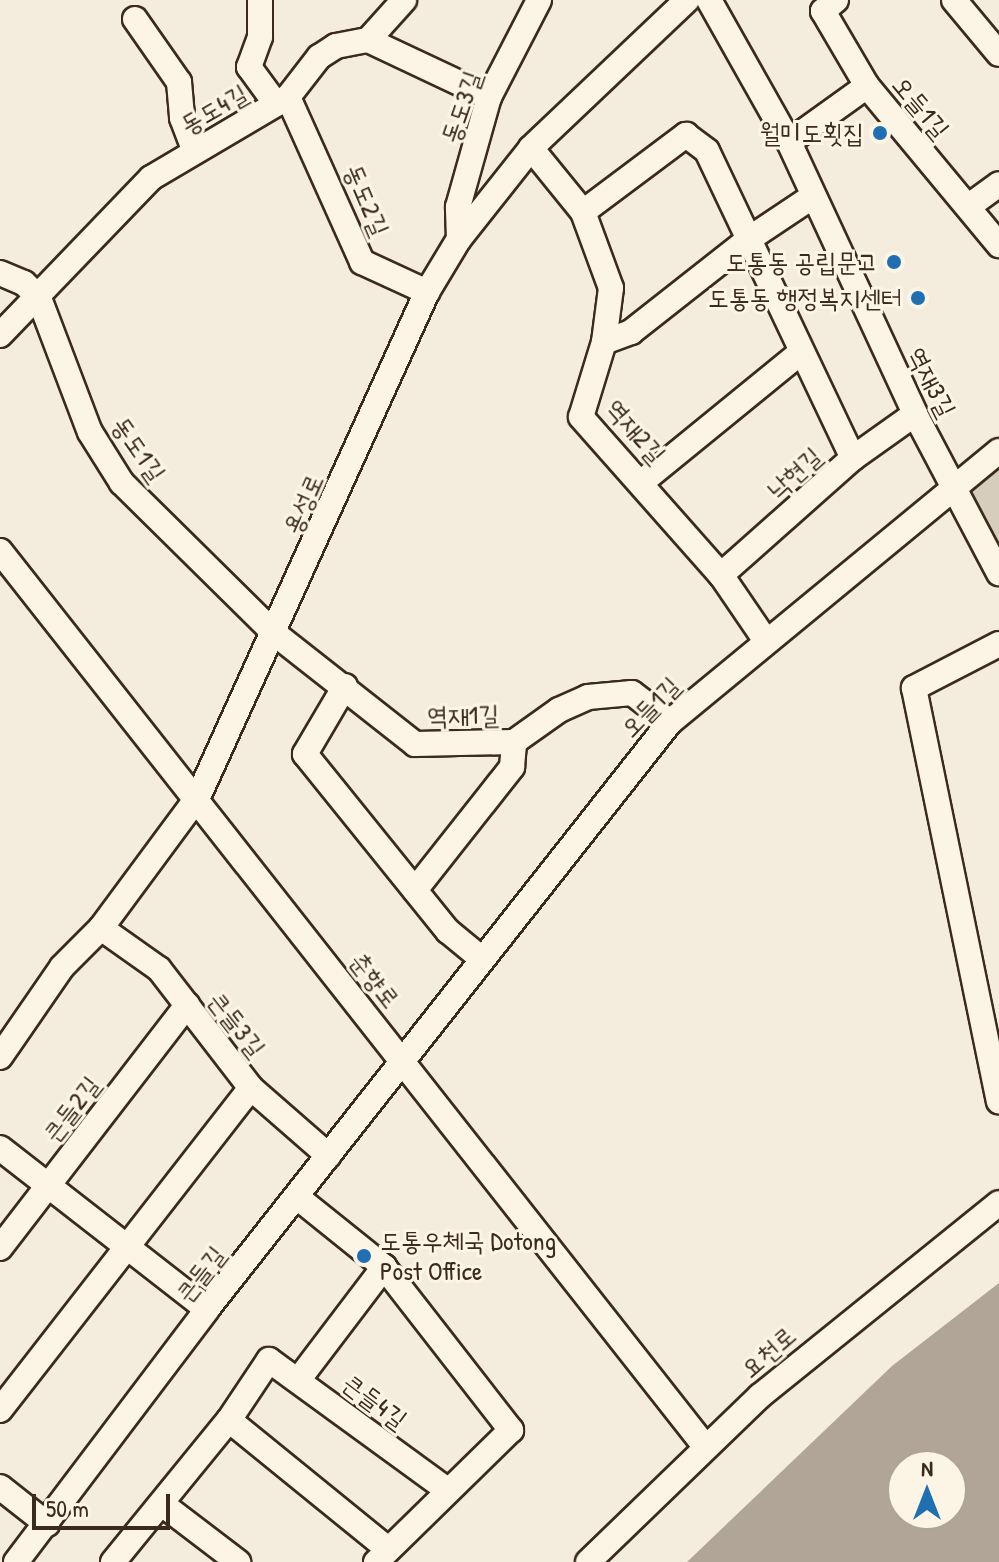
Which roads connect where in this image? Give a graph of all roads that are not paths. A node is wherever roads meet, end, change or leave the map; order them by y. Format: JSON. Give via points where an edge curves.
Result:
{"nodes":[{"id":1,"x":260,"y":0,"type":"edge"},
{"id":2,"x":404,"y":0,"type":"edge"},
{"id":3,"x":539,"y":0,"type":"edge"},
{"id":4,"x":687,"y":0,"type":"edge"},
{"id":5,"x":709,"y":0,"type":"edge"},
{"id":6,"x":836,"y":0,"type":"edge"},
{"id":7,"x":954,"y":0,"type":"edge"},
{"id":8,"x":135,"y":19,"type":"dead end"},
{"id":9,"x":368,"y":40,"type":"junction"},
{"id":10,"x":999,"y":54,"type":"edge"},
{"id":11,"x":867,"y":86,"type":"junction"},
{"id":12,"x":489,"y":97,"type":"junction"},
{"id":13,"x":282,"y":101,"type":"junction"},
{"id":14,"x":789,"y":142,"type":"junction"},
{"id":15,"x":531,"y":148,"type":"junction"},
{"id":16,"x":195,"y":152,"type":"junction"},
{"id":17,"x":999,"y":184,"type":"edge"},
{"id":18,"x":812,"y":197,"type":"junction"},
{"id":19,"x":969,"y":206,"type":"junction"},
{"id":20,"x":583,"y":212,"type":"junction"},
{"id":21,"x":459,"y":239,"type":"junction"},
{"id":22,"x":749,"y":239,"type":"junction"},
{"id":23,"x":999,"y":245,"type":"edge"},
{"id":24,"x":0,"y":273,"type":"edge"},
{"id":25,"x":427,"y":292,"type":"junction"},
{"id":26,"x":39,"y":298,"type":"junction"},
{"id":27,"x":0,"y":335,"type":"edge"},
{"id":28,"x":604,"y":342,"type":"junction"},
{"id":29,"x":800,"y":353,"type":"junction"},
{"id":30,"x":915,"y":414,"type":"junction"},
{"id":31,"x":999,"y":451,"type":"edge"},
{"id":32,"x":853,"y":458,"type":"junction"},
{"id":33,"x":643,"y":481,"type":"junction"},
{"id":34,"x":956,"y":487,"type":"junction"},
{"id":35,"x":0,"y":551,"type":"edge"},
{"id":36,"x":999,"y":573,"type":"edge"},
{"id":37,"x":721,"y":575,"type":"junction"},
{"id":38,"x":274,"y":633,"type":"junction"},
{"id":39,"x":766,"y":641,"type":"junction"},
{"id":40,"x":999,"y":644,"type":"edge"},
{"id":41,"x":345,"y":686,"type":"junction"},
{"id":42,"x":670,"y":722,"type":"junction"},
{"id":43,"x":514,"y":742,"type":"junction"},
{"id":44,"x":198,"y":797,"type":"junction"},
{"id":45,"x":415,"y":890,"type":"junction"},
{"id":46,"x":101,"y":928,"type":"junction"},
{"id":47,"x":482,"y":959,"type":"junction"},
{"id":48,"x":187,"y":1005,"type":"junction"},
{"id":49,"x":0,"y":1057,"type":"edge"},
{"id":50,"x":403,"y":1062,"type":"junction"},
{"id":51,"x":251,"y":1088,"type":"junction"},
{"id":52,"x":999,"y":1101,"type":"edge"},
{"id":53,"x":0,"y":1148,"type":"edge"},
{"id":54,"x":329,"y":1156,"type":"junction"},
{"id":55,"x":46,"y":1187,"type":"junction"},
{"id":56,"x":297,"y":1197,"type":"junction"},
{"id":57,"x":999,"y":1203,"type":"edge"},
{"id":58,"x":0,"y":1248,"type":"edge"},
{"id":59,"x":128,"y":1249,"type":"junction"},
{"id":60,"x":384,"y":1267,"type":"junction"},
{"id":61,"x":207,"y":1309,"type":"junction"},
{"id":62,"x":299,"y":1379,"type":"junction"},
{"id":63,"x":0,"y":1410,"type":"edge"},
{"id":64,"x":229,"y":1420,"type":"junction"},
{"id":65,"x":704,"y":1445,"type":"junction"},
{"id":66,"x":0,"y":1487,"type":"edge"},
{"id":67,"x":446,"y":1489,"type":"junction"},
{"id":68,"x":162,"y":1504,"type":"junction"},
{"id":69,"x":47,"y":1524,"type":"junction"},
{"id":70,"x":382,"y":1556,"type":"edge"},
{"id":71,"x":16,"y":1562,"type":"edge"},
{"id":72,"x":113,"y":1562,"type":"edge"},
{"id":73,"x":238,"y":1562,"type":"edge"},
{"id":74,"x":588,"y":1562,"type":"edge"}],
"edges":[{"from":1,"to":13,"type":"street","name":"동도2길","via":[[260,37],[249,67]]},
{"from":2,"to":9,"type":"street"},
{"from":3,"to":12,"type":"street","name":"동도3길"},
{"from":4,"to":15,"type":"street","name":"용성로"},
{"from":5,"to":14,"type":"street","name":"역재3길"},
{"from":6,"to":11,"type":"street","name":"오들1길","via":[[823,11]]},
{"from":7,"to":10,"type":"street"},
{"from":8,"to":16,"type":"street","via":[[179,82],[182,118]]},
{"from":9,"to":12,"type":"street"},
{"from":9,"to":13,"type":"street","name":"동도4길","via":[[336,46],[319,57]]},
{"from":11,"to":14,"type":"street"},
{"from":11,"to":19,"type":"street","name":"오들1길"},
{"from":12,"to":21,"type":"street","name":"동도3길","via":[[458,207]]},
{"from":13,"to":16,"type":"street","name":"동도4길"},
{"from":13,"to":25,"type":"street","name":"동도2길","via":[[362,262]]},
{"from":14,"to":18,"type":"street","name":"역재3길"},
{"from":15,"to":20,"type":"street","name":"역재2길"},
{"from":15,"to":21,"type":"street","name":"용성로"},
{"from":16,"to":26,"type":"street","name":"동도4길","via":[[151,178]]},
{"from":17,"to":19,"type":"street"},
{"from":18,"to":22,"type":"street"},
{"from":18,"to":30,"type":"street","name":"역재3길"},
{"from":19,"to":23,"type":"street","name":"오들1길"},
{"from":20,"to":22,"type":"street","name":"낙현길","via":[[686,135],[707,151]]},
{"from":20,"to":28,"type":"street","name":"역재2길","via":[[611,288]]},
{"from":21,"to":25,"type":"street","name":"용성로"},
{"from":22,"to":28,"type":"street","via":[[631,332]]},
{"from":22,"to":29,"type":"street","name":"낙현길"},
{"from":24,"to":26,"type":"street","via":[[24,283]]},
{"from":25,"to":38,"type":"street","name":"용성로"},
{"from":26,"to":27,"type":"street","name":"동도4길"},
{"from":26,"to":38,"type":"street","name":"동도1길","via":[[90,432],[122,483]]},
{"from":28,"to":33,"type":"street","name":"역재2길","via":[[581,417]]},
{"from":29,"to":32,"type":"street","name":"낙현길"},
{"from":29,"to":33,"type":"street"},
{"from":30,"to":32,"type":"street"},
{"from":30,"to":34,"type":"street","name":"역재3길"},
{"from":31,"to":34,"type":"street","name":"오들1길"},
{"from":32,"to":37,"type":"street","name":"낙현길"},
{"from":33,"to":37,"type":"street","name":"역재2길"},
{"from":34,"to":36,"type":"street","name":"역재3길"},
{"from":34,"to":39,"type":"street","name":"오들1길"},
{"from":35,"to":44,"type":"street","name":"춘향로"},
{"from":37,"to":39,"type":"street","name":"역재2길"},
{"from":38,"to":41,"type":"street","name":"역재1길"},
{"from":38,"to":44,"type":"street","name":"용성로"},
{"from":39,"to":42,"type":"street","name":"오들1길"},
{"from":40,"to":52,"type":"street","via":[[914,688]]},
{"from":41,"to":43,"type":"street","name":"역재1길","via":[[415,744]]},
{"from":41,"to":45,"type":"street","via":[[305,754]]},
{"from":42,"to":43,"type":"street","name":"역재1길","via":[[632,693],[588,697]]},
{"from":42,"to":47,"type":"street","name":"오들1길"},
{"from":43,"to":45,"type":"street","via":[[512,767]]},
{"from":44,"to":46,"type":"street","name":"용성로"},
{"from":44,"to":50,"type":"street","name":"춘향로"},
{"from":45,"to":47,"type":"street","via":[[448,931]]},
{"from":46,"to":48,"type":"street","name":"큰들3길","via":[[159,969]]},
{"from":46,"to":49,"type":"street","name":"용성로","via":[[62,967]]},
{"from":47,"to":50,"type":"street","name":"오들1길"},
{"from":48,"to":51,"type":"street","name":"큰들3길"},
{"from":48,"to":55,"type":"street","name":"큰들2길"},
{"from":50,"to":54,"type":"street","name":"큰들길"},
{"from":50,"to":65,"type":"street","name":"춘향로"},
{"from":51,"to":54,"type":"street","name":"큰들3길"},
{"from":51,"to":59,"type":"street"},
{"from":53,"to":55,"type":"street"},
{"from":54,"to":56,"type":"street","name":"큰들길"},
{"from":55,"to":58,"type":"street","name":"큰들2길"},
{"from":55,"to":59,"type":"street"},
{"from":56,"to":60,"type":"street"},
{"from":56,"to":61,"type":"street","name":"큰들길"},
{"from":57,"to":65,"type":"street","name":"요천로","via":[[863,1308]]},
{"from":59,"to":61,"type":"street"},
{"from":59,"to":63,"type":"street"},
{"from":60,"to":62,"type":"street"},
{"from":60,"to":67,"type":"street","via":[[511,1430]]},
{"from":61,"to":69,"type":"street","name":"큰들길"},
{"from":62,"to":64,"type":"street","name":"큰들4길","via":[[269,1360]]},
{"from":62,"to":67,"type":"street","name":"큰들4길"},
{"from":64,"to":68,"type":"street"},
{"from":64,"to":70,"type":"street"},
{"from":65,"to":74,"type":"street","name":"요천로"},
{"from":66,"to":69,"type":"street"},
{"from":67,"to":70,"type":"street"},
{"from":68,"to":72,"type":"street"},
{"from":68,"to":73,"type":"street"},
{"from":69,"to":71,"type":"street","name":"큰들길"}]}
